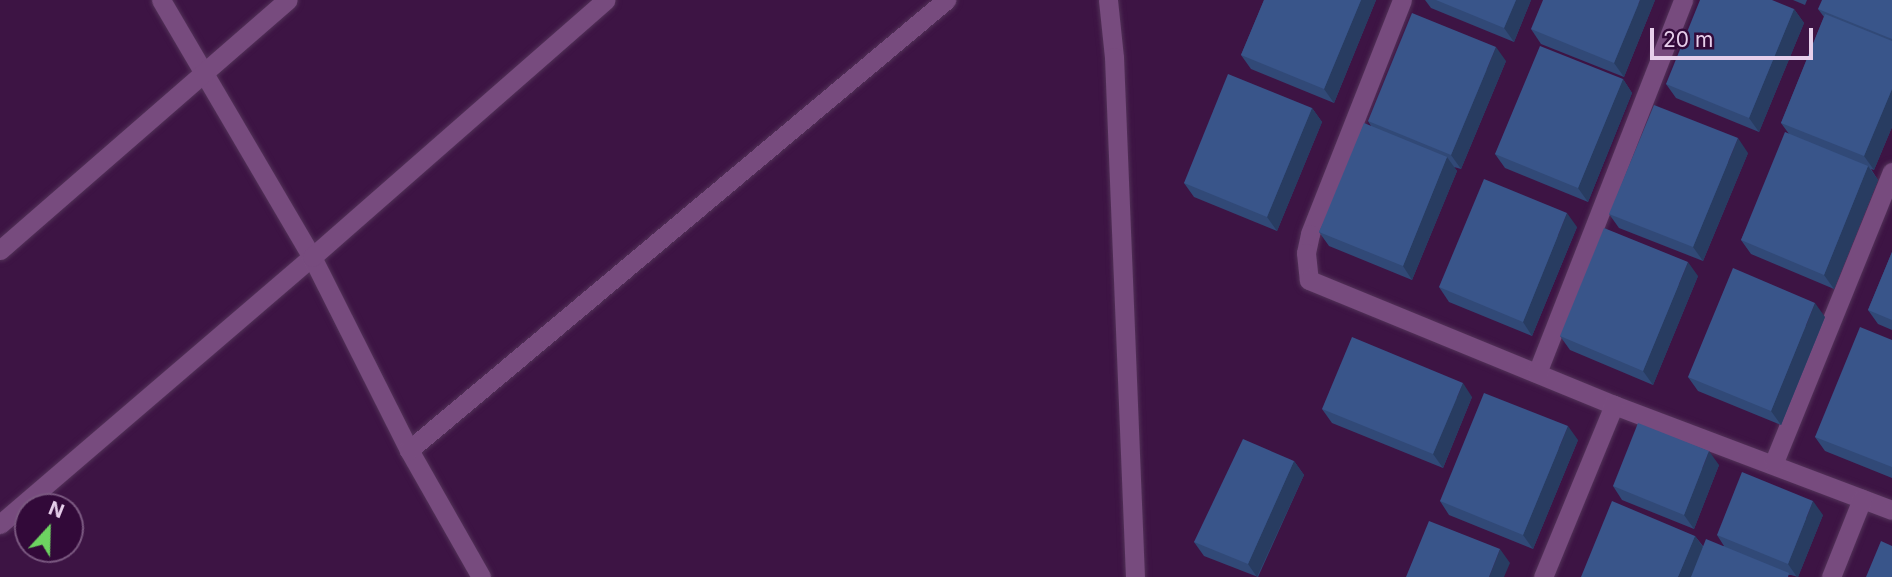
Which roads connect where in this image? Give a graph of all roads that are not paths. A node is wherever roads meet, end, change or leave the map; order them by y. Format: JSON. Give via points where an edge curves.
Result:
{"nodes":[{"id":1,"x":161,"y":0,"type":"edge"},
{"id":2,"x":288,"y":0,"type":"edge"},
{"id":3,"x":606,"y":0,"type":"edge"},
{"id":4,"x":946,"y":0,"type":"edge"},
{"id":5,"x":1108,"y":0,"type":"edge"},
{"id":6,"x":1402,"y":0,"type":"edge"},
{"id":7,"x":1683,"y":0,"type":"edge"},
{"id":8,"x":207,"y":72,"type":"junction"},
{"id":9,"x":1892,"y":172,"type":"edge"},
{"id":10,"x":0,"y":250,"type":"edge"},
{"id":11,"x":312,"y":257,"type":"junction"},
{"id":12,"x":1537,"y":373,"type":"junction"},
{"id":13,"x":1614,"y":405,"type":"junction"},
{"id":14,"x":409,"y":450,"type":"junction"},
{"id":15,"x":1774,"y":462,"type":"junction"},
{"id":16,"x":1862,"y":499,"type":"junction"},
{"id":17,"x":1892,"y":510,"type":"edge"},
{"id":18,"x":0,"y":524,"type":"edge"},
{"id":19,"x":481,"y":577,"type":"edge"},
{"id":20,"x":1135,"y":577,"type":"edge"},
{"id":21,"x":1543,"y":577,"type":"edge"},
{"id":22,"x":1831,"y":577,"type":"edge"}],
"edges":[{"from":1,"to":8,"type":"street"},
{"from":2,"to":8,"type":"street"},
{"from":3,"to":11,"type":"street"},
{"from":4,"to":14,"type":"street"},
{"from":5,"to":20,"type":"street"},
{"from":6,"to":12,"type":"street","via":[[1310,234],[1306,253],[1309,280]]},
{"from":7,"to":12,"type":"street"},
{"from":8,"to":10,"type":"street"},
{"from":8,"to":11,"type":"street"},
{"from":9,"to":15,"type":"street"},
{"from":11,"to":14,"type":"street"},
{"from":11,"to":18,"type":"street"},
{"from":12,"to":13,"type":"street"},
{"from":13,"to":15,"type":"street"},
{"from":13,"to":21,"type":"street"},
{"from":14,"to":19,"type":"street"},
{"from":15,"to":16,"type":"street"},
{"from":16,"to":17,"type":"street"},
{"from":16,"to":22,"type":"street"}]}
